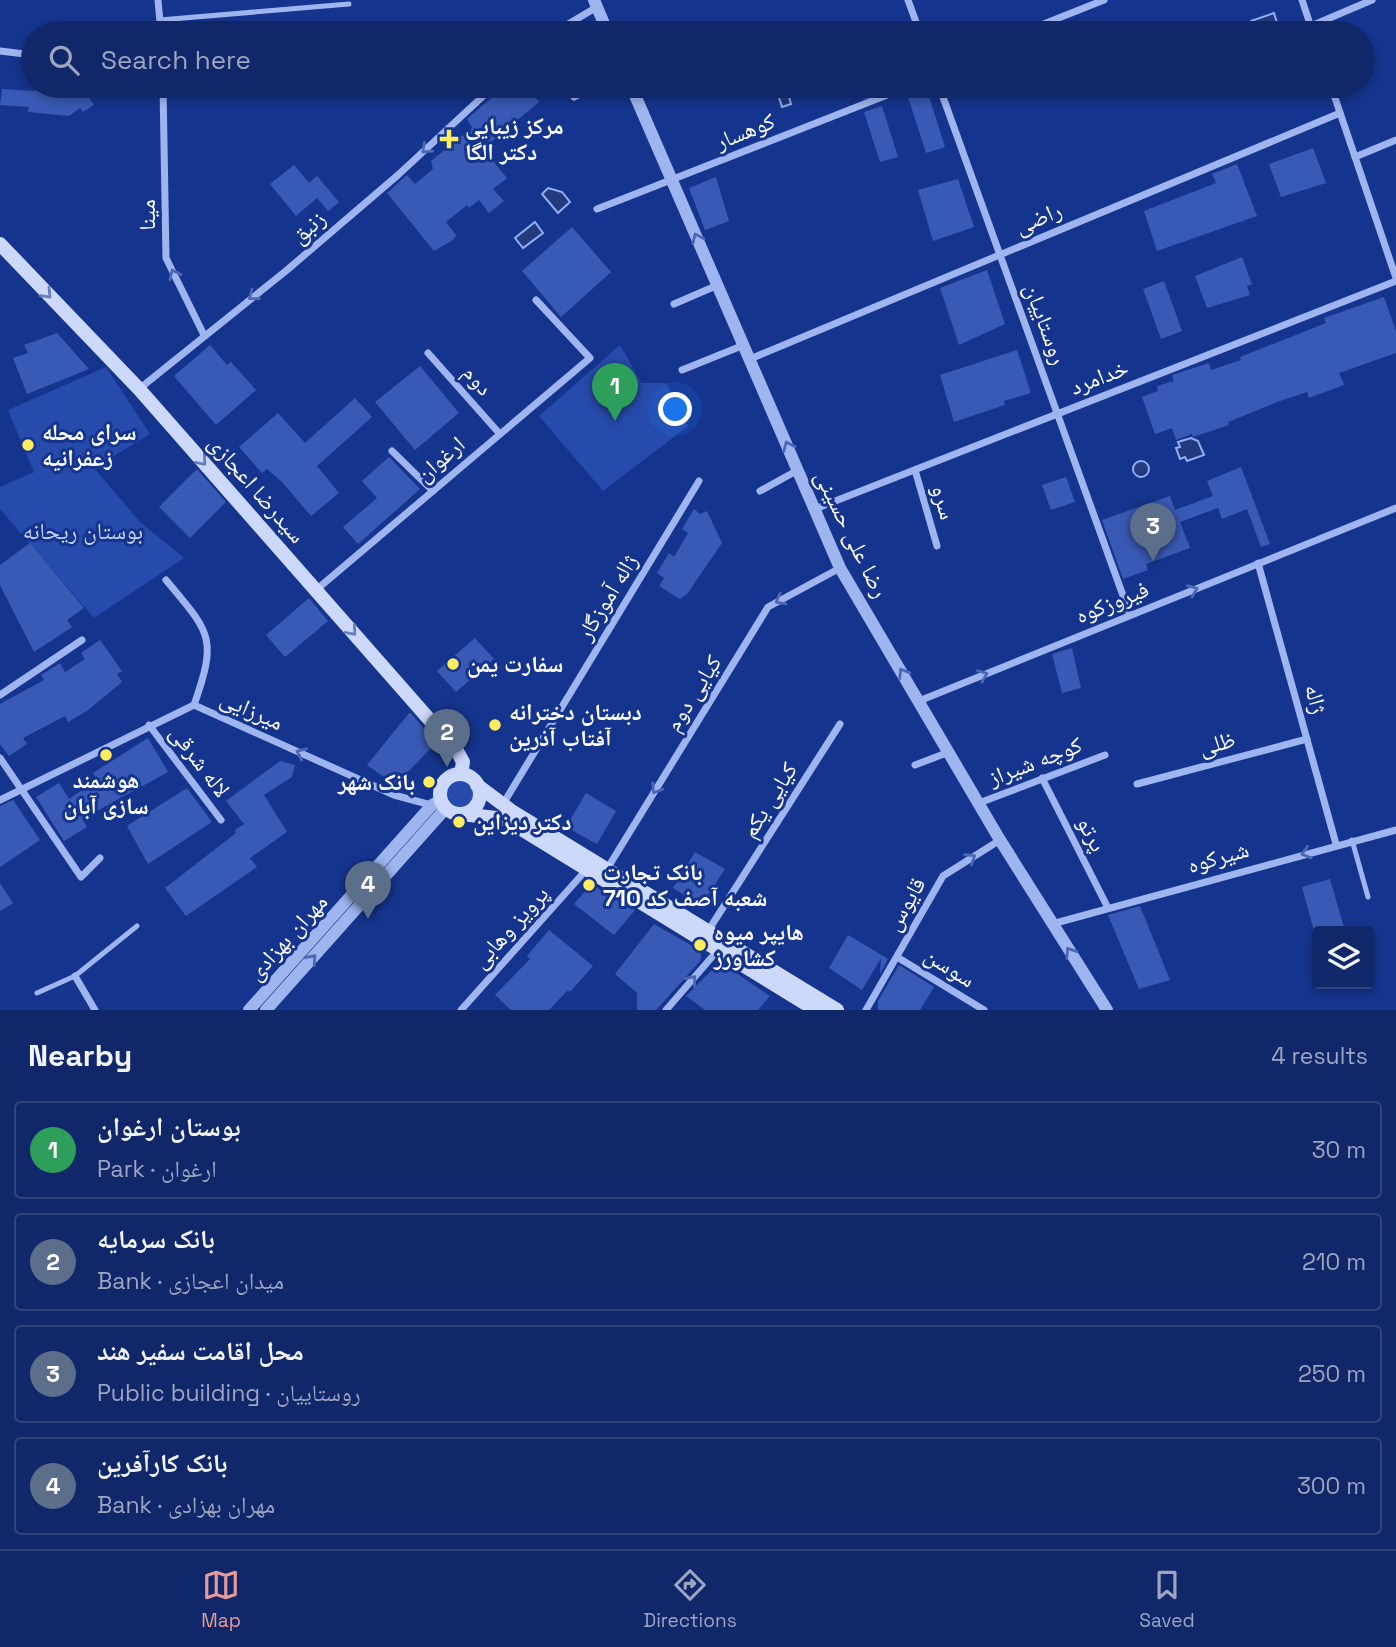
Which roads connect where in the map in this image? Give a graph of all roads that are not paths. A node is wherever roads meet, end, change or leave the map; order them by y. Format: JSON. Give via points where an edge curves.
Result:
{"nodes":[{"id":1,"x":158,"y":0,"type":"edge"},
{"id":2,"x":908,"y":0,"type":"edge"},
{"id":3,"x":1104,"y":0,"type":"edge"},
{"id":4,"x":1302,"y":0,"type":"edge"},
{"id":5,"x":1372,"y":0,"type":"edge"},
{"id":6,"x":349,"y":4,"type":"dead end"},
{"id":7,"x":595,"y":4,"type":"edge"},
{"id":8,"x":160,"y":20,"type":"joint"},
{"id":9,"x":570,"y":21,"type":"edge"},
{"id":10,"x":603,"y":21,"type":"edge"},
{"id":11,"x":916,"y":21,"type":"edge"},
{"id":12,"x":1051,"y":21,"type":"edge"},
{"id":13,"x":1309,"y":21,"type":"edge"},
{"id":14,"x":1330,"y":21,"type":"edge"},
{"id":15,"x":0,"y":51,"type":"edge"},
{"id":16,"x":21,"y":54,"type":"edge"},
{"id":17,"x":163,"y":98,"type":"edge"},
{"id":18,"x":481,"y":98,"type":"edge"},
{"id":19,"x":636,"y":98,"type":"edge"},
{"id":20,"x":880,"y":98,"type":"edge"},
{"id":21,"x":943,"y":98,"type":"edge"},
{"id":22,"x":1335,"y":98,"type":"edge"},
{"id":23,"x":1340,"y":113,"type":"junction"},
{"id":24,"x":1396,"y":140,"type":"edge"},
{"id":25,"x":1355,"y":157,"type":"junction"},
{"id":26,"x":672,"y":181,"type":"junction"},
{"id":27,"x":597,"y":209,"type":"dead end"},
{"id":28,"x":0,"y":244,"type":"edge"},
{"id":29,"x":1000,"y":255,"type":"junction"},
{"id":30,"x":1396,"y":279,"type":"edge"},
{"id":31,"x":718,"y":285,"type":"junction"},
{"id":32,"x":536,"y":299,"type":"dead end"},
{"id":33,"x":674,"y":304,"type":"dead end"},
{"id":34,"x":204,"y":335,"type":"junction"},
{"id":35,"x":744,"y":345,"type":"junction"},
{"id":36,"x":428,"y":353,"type":"dead end"},
{"id":37,"x":750,"y":359,"type":"junction"},
{"id":38,"x":682,"y":370,"type":"dead end"},
{"id":39,"x":139,"y":389,"type":"junction"},
{"id":40,"x":1058,"y":414,"type":"junction"},
{"id":41,"x":499,"y":433,"type":"junction"},
{"id":42,"x":391,"y":451,"type":"dead end"},
{"id":43,"x":798,"y":470,"type":"junction"},
{"id":44,"x":915,"y":470,"type":"junction"},
{"id":45,"x":699,"y":481,"type":"dead end"},
{"id":46,"x":433,"y":491,"type":"junction"},
{"id":47,"x":760,"y":491,"type":"dead end"},
{"id":48,"x":1396,"y":508,"type":"edge"},
{"id":49,"x":815,"y":509,"type":"junction"},
{"id":50,"x":937,"y":546,"type":"dead end"},
{"id":51,"x":1258,"y":563,"type":"junction"},
{"id":52,"x":840,"y":568,"type":"junction"},
{"id":53,"x":166,"y":580,"type":"dead end"},
{"id":54,"x":315,"y":590,"type":"junction"},
{"id":55,"x":1130,"y":615,"type":"junction"},
{"id":56,"x":82,"y":640,"type":"dead end"},
{"id":57,"x":0,"y":695,"type":"edge"},
{"id":58,"x":919,"y":701,"type":"junction"},
{"id":59,"x":194,"y":705,"type":"junction"},
{"id":60,"x":840,"y":724,"type":"dead end"},
{"id":61,"x":149,"y":725,"type":"junction"},
{"id":62,"x":1307,"y":739,"type":"junction"},
{"id":63,"x":949,"y":752,"type":"junction"},
{"id":64,"x":1105,"y":755,"type":"dead end"},
{"id":65,"x":0,"y":758,"type":"edge"},
{"id":66,"x":915,"y":765,"type":"dead end"},
{"id":67,"x":461,"y":774,"type":"junction"},
{"id":68,"x":1042,"y":778,"type":"junction"},
{"id":69,"x":477,"y":785,"type":"junction"},
{"id":70,"x":1137,"y":785,"type":"dead end"},
{"id":71,"x":21,"y":789,"type":"junction"},
{"id":72,"x":0,"y":800,"type":"edge"},
{"id":73,"x":979,"y":803,"type":"junction"},
{"id":74,"x":503,"y":804,"type":"junction"},
{"id":75,"x":440,"y":805,"type":"junction"},
{"id":76,"x":461,"y":814,"type":"junction"},
{"id":77,"x":221,"y":820,"type":"dead end"},
{"id":78,"x":1396,"y":830,"type":"edge"},
{"id":79,"x":1000,"y":840,"type":"junction"},
{"id":80,"x":1352,"y":840,"type":"junction"},
{"id":81,"x":1336,"y":844,"type":"junction"},
{"id":82,"x":100,"y":858,"type":"dead end"},
{"id":83,"x":587,"y":869,"type":"junction"},
{"id":84,"x":607,"y":869,"type":"junction"},
{"id":85,"x":1368,"y":897,"type":"dead end"},
{"id":86,"x":1108,"y":908,"type":"junction"},
{"id":87,"x":1052,"y":924,"type":"junction"},
{"id":88,"x":137,"y":926,"type":"dead end"},
{"id":89,"x":708,"y":931,"type":"junction"},
{"id":90,"x":718,"y":950,"type":"junction"},
{"id":91,"x":897,"y":957,"type":"junction"},
{"id":92,"x":75,"y":976,"type":"junction"},
{"id":93,"x":37,"y":993,"type":"dead end"},
{"id":94,"x":95,"y":1010,"type":"edge"},
{"id":95,"x":250,"y":1010,"type":"edge"},
{"id":96,"x":266,"y":1010,"type":"edge"},
{"id":97,"x":461,"y":1010,"type":"edge"},
{"id":98,"x":666,"y":1010,"type":"edge"},
{"id":99,"x":816,"y":1010,"type":"edge"},
{"id":100,"x":837,"y":1010,"type":"edge"},
{"id":101,"x":866,"y":1010,"type":"edge"},
{"id":102,"x":984,"y":1010,"type":"edge"},
{"id":103,"x":1107,"y":1010,"type":"edge"}],
"edges":[{"from":1,"to":8,"type":"street"},
{"from":2,"to":11,"type":"street"},
{"from":3,"to":12,"type":"street"},
{"from":4,"to":13,"type":"street"},
{"from":5,"to":14,"type":"street"},
{"from":6,"to":8,"type":"lane"},
{"from":7,"to":9,"type":"street"},
{"from":7,"to":10,"type":"street"},
{"from":15,"to":16,"type":"street"},
{"from":34,"to":17,"type":"street","name":"مینا","one_way":true,"via":[[166,258]]},
{"from":18,"to":34,"type":"street","name":"زنبق","one_way":true,"via":[[388,184]]},
{"from":19,"to":26,"type":"street","name":"رضا علی حسینی"},
{"from":20,"to":26,"type":"street","name":"کوهسار"},
{"from":21,"to":29,"type":"street","name":"روستاییان"},
{"from":22,"to":23,"type":"street"},
{"from":23,"to":25,"type":"street"},
{"from":23,"to":29,"type":"street","name":"راضی"},
{"from":24,"to":25,"type":"street"},
{"from":25,"to":30,"type":"street"},
{"from":26,"to":27,"type":"street","name":"کوهسار"},
{"from":31,"to":26,"type":"street","name":"رضا علی حسینی","one_way":true},
{"from":28,"to":39,"type":"main road","name":"سیدرضا اعجازی","one_way":true},
{"from":29,"to":37,"type":"street","name":"راضی"},
{"from":29,"to":40,"type":"street","name":"روستاییان"},
{"from":30,"to":40,"type":"street","name":"خدامرد"},
{"from":31,"to":33,"type":"street"},
{"from":31,"to":35,"type":"street","name":"رضا علی حسینی"},
{"from":32,"to":41,"type":"street","name":"ارغوان","via":[[590,358]]},
{"from":34,"to":39,"type":"street","name":"زنبق"},
{"from":35,"to":37,"type":"street","name":"رضا علی حسینی"},
{"from":35,"to":38,"type":"street"},
{"from":36,"to":41,"type":"street","name":"دوم"},
{"from":43,"to":37,"type":"street","name":"رضا علی حسینی","one_way":true},
{"from":39,"to":54,"type":"main road","name":"سیدرضا اعجازی","one_way":true},
{"from":40,"to":44,"type":"street","name":"خدامرد"},
{"from":40,"to":55,"type":"street","name":"روستاییان"},
{"from":41,"to":46,"type":"street","name":"ارغوان"},
{"from":42,"to":46,"type":"street"},
{"from":43,"to":47,"type":"street"},
{"from":43,"to":49,"type":"street","name":"رضا علی حسینی"},
{"from":44,"to":49,"type":"street","name":"خدامرد"},
{"from":44,"to":50,"type":"street","name":"سرو"},
{"from":45,"to":74,"type":"street","name":"ژاله آموزگار"},
{"from":46,"to":54,"type":"street","name":"ارغوان"},
{"from":48,"to":51,"type":"street","name":"فیروزکوه"},
{"from":49,"to":52,"type":"street","name":"رضا علی حسینی"},
{"from":55,"to":51,"type":"street","name":"فیروزکوه","one_way":true},
{"from":51,"to":62,"type":"street","name":"ژاله"},
{"from":58,"to":52,"type":"street","name":"رضا علی حسینی","one_way":true},
{"from":52,"to":84,"type":"street","name":"کیایی دوم","one_way":true,"via":[[768,607]]},
{"from":53,"to":59,"type":"street","via":[[209,640],[209,659]]},
{"from":54,"to":67,"type":"main road","name":"سیدرضا اعجازی","one_way":true,"via":[[457,751],[463,762]]},
{"from":58,"to":55,"type":"street","name":"فیروزکوه","one_way":true},
{"from":56,"to":57,"type":"street"},
{"from":58,"to":63,"type":"street","name":"رضا علی حسینی"},
{"from":59,"to":61,"type":"street","name":"میرزایی"},
{"from":75,"to":59,"type":"street","name":"میرزایی","one_way":true,"via":[[394,795]]},
{"from":60,"to":89,"type":"street","name":"کیایی یکم"},
{"from":61,"to":71,"type":"street","name":"میرزایی"},
{"from":61,"to":77,"type":"street","name":"لاله شرقی"},
{"from":62,"to":70,"type":"street","name":"ظلی"},
{"from":62,"to":81,"type":"street","name":"ژاله"},
{"from":63,"to":66,"type":"street"},
{"from":63,"to":73,"type":"street","name":"رضا علی حسینی"},
{"from":64,"to":68,"type":"street","name":"کوچه شیراز"},
{"from":65,"to":71,"type":"street"},
{"from":67,"to":69,"type":"main road"},
{"from":67,"to":75,"type":"main road","via":[[444,782]]},
{"from":68,"to":73,"type":"street","name":"کوچه شیراز"},
{"from":68,"to":86,"type":"street","name":"پرتو"},
{"from":69,"to":74,"type":"main road"},
{"from":69,"to":76,"type":"main road","via":[[477,804]]},
{"from":71,"to":72,"type":"street","name":"میرزایی"},
{"from":71,"to":82,"type":"street","via":[[81,877]]},
{"from":73,"to":79,"type":"street","name":"رضا علی حسینی"},
{"from":74,"to":84,"type":"main road"},
{"from":75,"to":76,"type":"main road"},
{"from":75,"to":95,"type":"street","name":"مهران بهزادی"},
{"from":96,"to":75,"type":"street","name":"مهران بهزادی","one_way":true},
{"from":76,"to":83,"type":"main road","via":[[505,819]]},
{"from":78,"to":80,"type":"street","name":"شیرکوه"},
{"from":79,"to":87,"type":"street","name":"رضا علی حسینی"},
{"from":91,"to":79,"type":"street","name":"قایوس","one_way":true,"via":[[943,876]]},
{"from":80,"to":81,"type":"street","name":"شیرکوه"},
{"from":80,"to":85,"type":"lane"},
{"from":81,"to":86,"type":"street","name":"شیرکوه","one_way":true},
{"from":83,"to":90,"type":"main road"},
{"from":83,"to":97,"type":"street","name":"پرویز وهابی"},
{"from":84,"to":89,"type":"main road"},
{"from":86,"to":87,"type":"street","name":"شیرکوه"},
{"from":103,"to":87,"type":"street","name":"رضا علی حسینی","one_way":true},
{"from":88,"to":92,"type":"lane"},
{"from":89,"to":100,"type":"main road"},
{"from":98,"to":90,"type":"street","one_way":true},
{"from":90,"to":99,"type":"main road"},
{"from":91,"to":101,"type":"street","name":"قایوس"},
{"from":91,"to":102,"type":"street","name":"سوسن"},
{"from":92,"to":93,"type":"lane"},
{"from":92,"to":94,"type":"street"}]}
